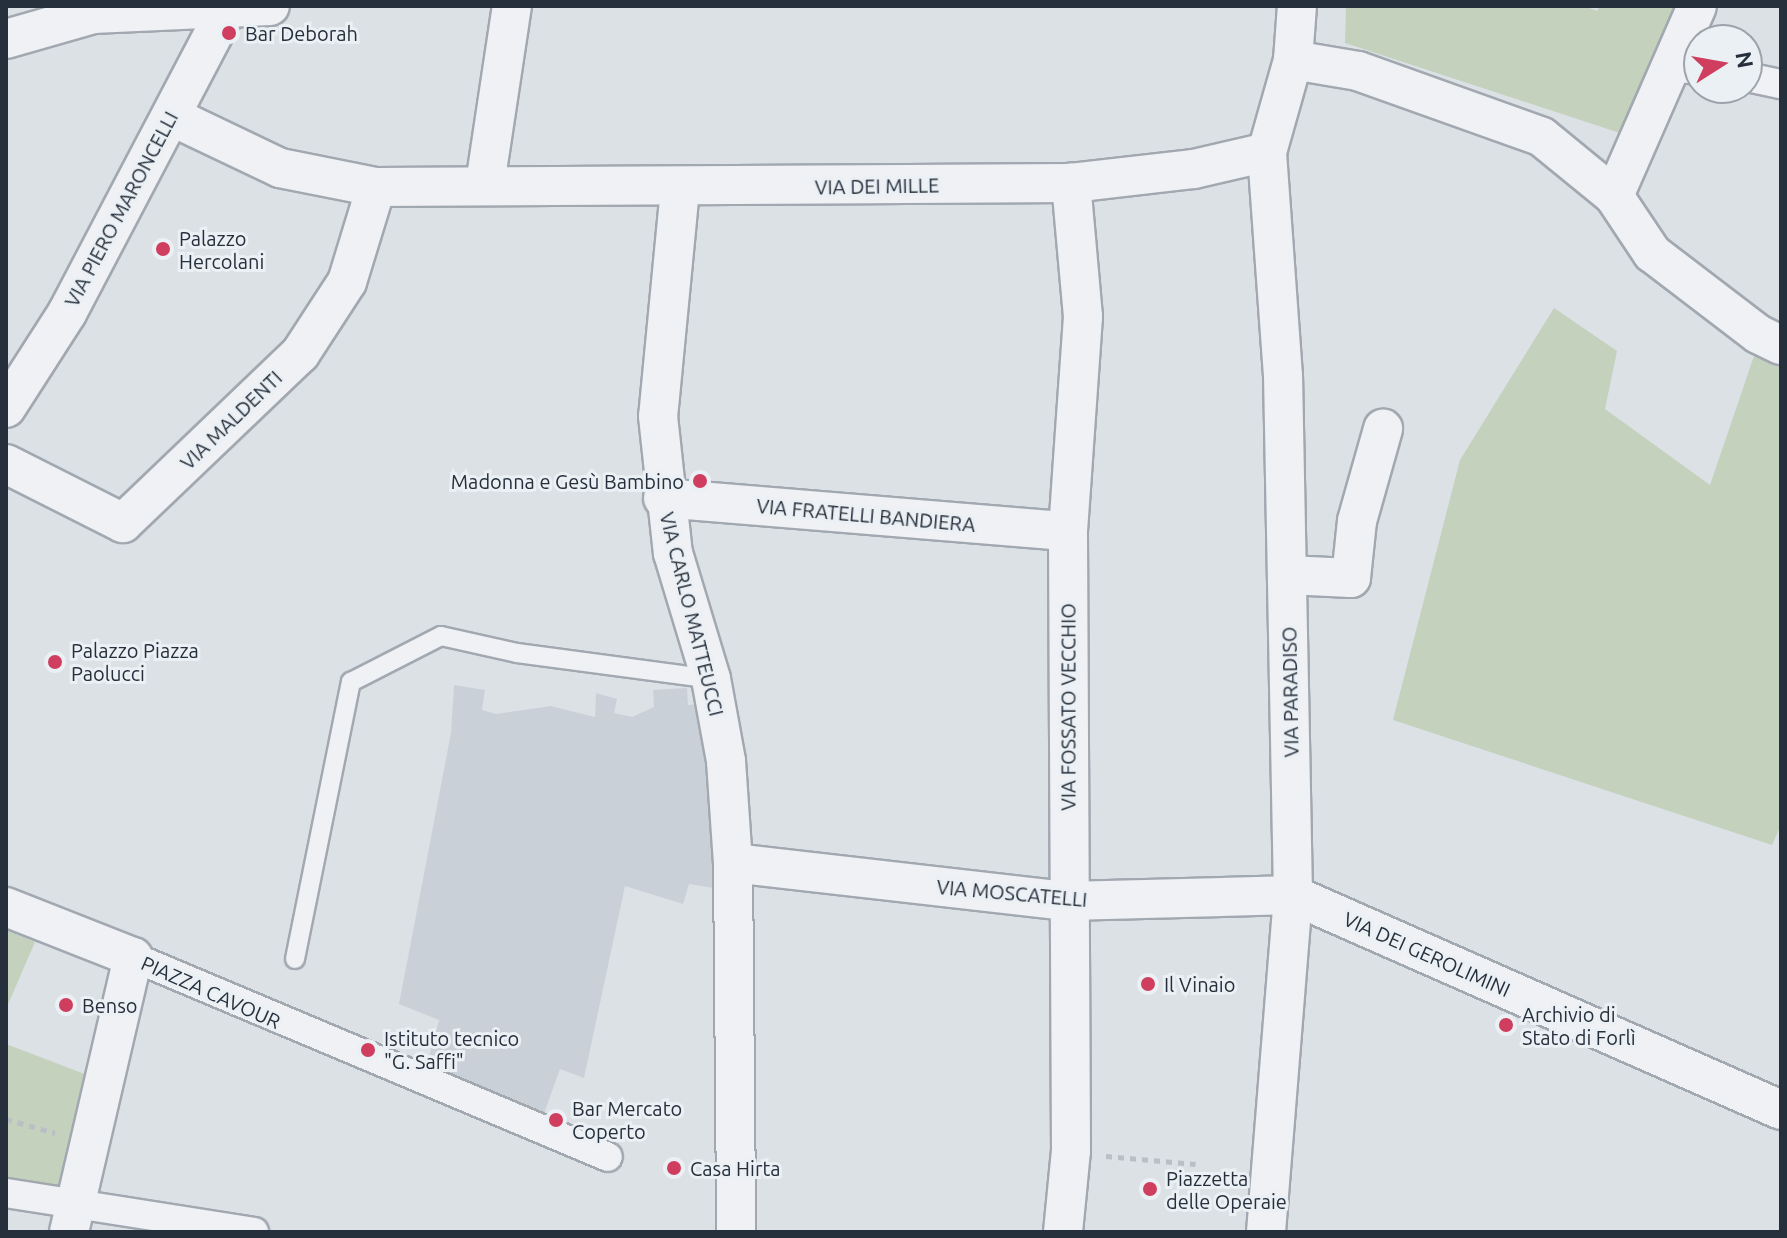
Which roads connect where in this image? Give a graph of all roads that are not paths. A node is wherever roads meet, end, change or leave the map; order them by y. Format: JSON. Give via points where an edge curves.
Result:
{"nodes":[{"id":1,"x":270,"y":6,"type":"edge"},
{"id":2,"x":512,"y":6,"type":"edge"},
{"id":3,"x":1297,"y":6,"type":"edge"},
{"id":4,"x":228,"y":8,"type":"edge"},
{"id":5,"x":6,"y":39,"type":"edge"},
{"id":6,"x":1293,"y":60,"type":"junction"},
{"id":7,"x":1683,"y":72,"type":"edge"},
{"id":8,"x":171,"y":116,"type":"junction"},
{"id":9,"x":1267,"y":152,"type":"junction"},
{"id":10,"x":1071,"y":183,"type":"junction"},
{"id":11,"x":485,"y":184,"type":"junction"},
{"id":12,"x":376,"y":187,"type":"junction"},
{"id":13,"x":680,"y":189,"type":"junction"},
{"id":14,"x":1614,"y":196,"type":"junction"},
{"id":15,"x":1781,"y":345,"type":"edge"},
{"id":16,"x":6,"y":408,"type":"edge"},
{"id":17,"x":1383,"y":429,"type":"dead end"},
{"id":18,"x":6,"y":464,"type":"edge"},
{"id":19,"x":663,"y":498,"type":"junction"},
{"id":20,"x":1068,"y":531,"type":"junction"},
{"id":21,"x":1287,"y":575,"type":"junction"},
{"id":22,"x":711,"y":679,"type":"junction"},
{"id":23,"x":733,"y":863,"type":"junction"},
{"id":24,"x":1293,"y":895,"type":"junction"},
{"id":25,"x":1067,"y":901,"type":"junction"},
{"id":26,"x":6,"y":907,"type":"edge"},
{"id":27,"x":133,"y":957,"type":"junction"},
{"id":28,"x":295,"y":959,"type":"dead end"},
{"id":29,"x":1781,"y":1110,"type":"edge"},
{"id":30,"x":608,"y":1157,"type":"dead end"},
{"id":31,"x":6,"y":1193,"type":"edge"},
{"id":32,"x":71,"y":1220,"type":"edge"},
{"id":33,"x":254,"y":1232,"type":"edge"},
{"id":34,"x":736,"y":1232,"type":"edge"},
{"id":35,"x":1063,"y":1232,"type":"edge"},
{"id":36,"x":1266,"y":1232,"type":"edge"}],
"edges":[{"from":1,"to":4,"type":"street"},
{"from":2,"to":11,"type":"street"},
{"from":3,"to":6,"type":"street","name":"VIA PARADISO"},
{"from":4,"to":5,"type":"street","via":[[93,14]]},
{"from":4,"to":8,"type":"street","name":"VIA PIERO MARONCELLI"},
{"from":6,"to":9,"type":"street","name":"VIA PARADISO"},
{"from":6,"to":14,"type":"street","via":[[1358,71],[1542,137]]},
{"from":7,"to":14,"type":"street"},
{"from":8,"to":12,"type":"street","name":"VIA DEI MILLE","via":[[280,168]]},
{"from":8,"to":16,"type":"street","name":"VIA PIERO MARONCELLI","via":[[67,313]]},
{"from":9,"to":10,"type":"street","name":"VIA DEI MILLE","via":[[1194,169]]},
{"from":9,"to":21,"type":"street","name":"VIA PARADISO","via":[[1283,376]]},
{"from":10,"to":13,"type":"street","name":"VIA DEI MILLE"},
{"from":10,"to":20,"type":"street","name":"VIA FOSSATO VECCHIO","via":[[1083,317]]},
{"from":11,"to":12,"type":"street","name":"VIA DEI MILLE"},
{"from":11,"to":13,"type":"street","name":"VIA DEI MILLE"},
{"from":12,"to":18,"type":"street","name":"VIA MALDENTI","via":[[347,282],[300,354],[123,523]]},
{"from":13,"to":19,"type":"street","name":"VIA CARLO MATTEUCCI","via":[[658,416]]},
{"from":14,"to":15,"type":"street","via":[[1652,253],[1758,334]]},
{"from":17,"to":21,"type":"street","via":[[1357,521],[1351,578]]},
{"from":19,"to":20,"type":"street","name":"VIA FRATELLI BANDIERA"},
{"from":19,"to":22,"type":"street","name":"VIA CARLO MATTEUCCI","via":[[673,553]]},
{"from":20,"to":25,"type":"street","name":"VIA FOSSATO VECCHIO"},
{"from":21,"to":24,"type":"street","name":"VIA PARADISO"},
{"from":22,"to":23,"type":"street","name":"VIA CARLO MATTEUCCI","via":[[726,761]]},
{"from":22,"to":28,"type":"lane","via":[[517,653],[441,636],[351,682]]},
{"from":23,"to":25,"type":"street","name":"VIA MOSCATELLI"},
{"from":23,"to":34,"type":"street","name":"VIA CARLO MATTEUCCI"},
{"from":24,"to":25,"type":"street","name":"VIA MOSCATELLI"},
{"from":24,"to":29,"type":"street","name":"VIA DEI GEROLIMINI"},
{"from":24,"to":36,"type":"street","name":"VIA PARADISO"},
{"from":25,"to":35,"type":"street","name":"VIA FOSSATO VECCHIO","via":[[1071,1151]]},
{"from":26,"to":27,"type":"street"},
{"from":27,"to":30,"type":"street","name":"PIAZZA CAVOUR"},
{"from":27,"to":32,"type":"street","name":"PIAZZA CAVOUR"},
{"from":31,"to":32,"type":"street"},
{"from":32,"to":33,"type":"street"}]}
